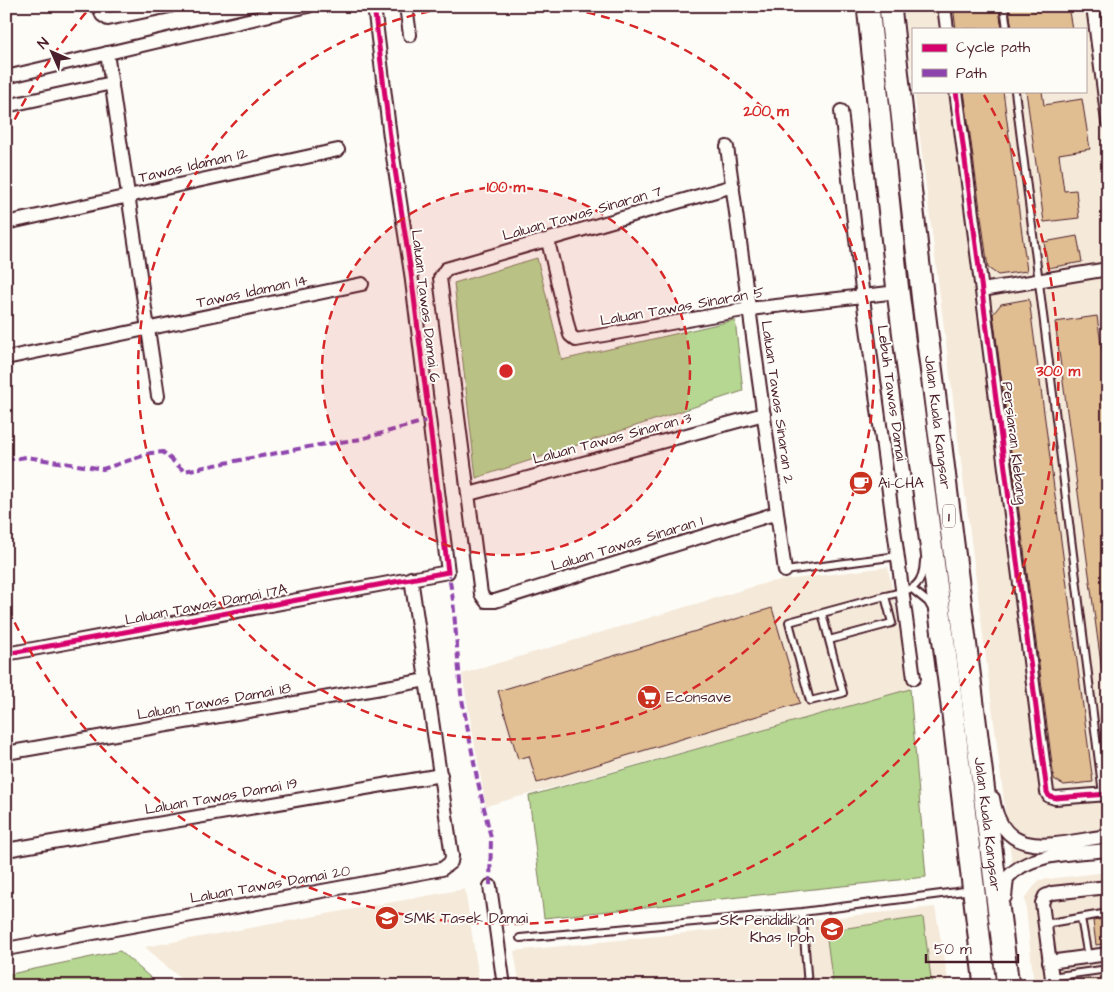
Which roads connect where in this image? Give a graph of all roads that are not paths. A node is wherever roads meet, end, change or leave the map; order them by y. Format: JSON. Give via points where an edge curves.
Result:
{"nodes":[{"id":1,"x":99,"y":6,"type":"edge"},
{"id":2,"x":170,"y":6,"type":"edge"},
{"id":3,"x":308,"y":6,"type":"edge"},
{"id":4,"x":374,"y":6,"type":"edge"},
{"id":5,"x":406,"y":6,"type":"edge"},
{"id":6,"x":868,"y":6,"type":"edge"},
{"id":7,"x":890,"y":6,"type":"edge"},
{"id":8,"x":944,"y":6,"type":"edge"},
{"id":9,"x":1004,"y":6,"type":"edge"},
{"id":10,"x":1093,"y":6,"type":"edge"},
{"id":11,"x":948,"y":28,"type":"edge"},
{"id":12,"x":1007,"y":28,"type":"edge"},
{"id":13,"x":410,"y":35,"type":"dead end"},
{"id":14,"x":107,"y":53,"type":"junction"},
{"id":15,"x":6,"y":77,"type":"edge"},
{"id":16,"x":112,"y":83,"type":"junction"},
{"id":17,"x":956,"y":92,"type":"edge"},
{"id":18,"x":1015,"y":92,"type":"edge"},
{"id":19,"x":6,"y":106,"type":"edge"},
{"id":20,"x":842,"y":111,"type":"dead end"},
{"id":21,"x":1108,"y":122,"type":"edge"},
{"id":22,"x":727,"y":148,"type":"dead end"},
{"id":23,"x":338,"y":150,"type":"dead end"},
{"id":24,"x":733,"y":186,"type":"junction"},
{"id":25,"x":128,"y":196,"type":"junction"},
{"id":26,"x":6,"y":223,"type":"edge"},
{"id":27,"x":548,"y":241,"type":"junction"},
{"id":28,"x":1108,"y":269,"type":"edge"},
{"id":29,"x":1039,"y":279,"type":"junction"},
{"id":30,"x":362,"y":284,"type":"dead end"},
{"id":31,"x":982,"y":290,"type":"junction"},
{"id":32,"x":898,"y":292,"type":"junction"},
{"id":33,"x":863,"y":298,"type":"junction"},
{"id":34,"x":749,"y":309,"type":"junction"},
{"id":35,"x":148,"y":330,"type":"junction"},
{"id":36,"x":6,"y":358,"type":"edge"},
{"id":37,"x":158,"y":396,"type":"dead end"},
{"id":38,"x":764,"y":414,"type":"junction"},
{"id":39,"x":469,"y":494,"type":"junction"},
{"id":40,"x":777,"y":513,"type":"junction"},
{"id":41,"x":924,"y":554,"type":"dead end"},
{"id":42,"x":898,"y":556,"type":"junction"},
{"id":43,"x":785,"y":571,"type":"joint"},
{"id":44,"x":411,"y":578,"type":"junction"},
{"id":45,"x":907,"y":590,"type":"junction"},
{"id":46,"x":885,"y":596,"type":"junction"},
{"id":47,"x":822,"y":613,"type":"junction"},
{"id":48,"x":829,"y":640,"type":"junction"},
{"id":49,"x":6,"y":654,"type":"edge"},
{"id":50,"x":948,"y":669,"type":"junction"},
{"id":51,"x":914,"y":678,"type":"dead end"},
{"id":52,"x":427,"y":680,"type":"junction"},
{"id":53,"x":977,"y":749,"type":"junction"},
{"id":54,"x":6,"y":753,"type":"edge"},
{"id":55,"x":441,"y":775,"type":"junction"},
{"id":56,"x":1106,"y":794,"type":"edge"},
{"id":57,"x":1108,"y":836,"type":"edge"},
{"id":58,"x":6,"y":850,"type":"edge"},
{"id":59,"x":1108,"y":850,"type":"edge"},
{"id":60,"x":490,"y":886,"type":"dead end"},
{"id":61,"x":1108,"y":887,"type":"edge"},
{"id":62,"x":974,"y":890,"type":"junction"},
{"id":63,"x":802,"y":912,"type":"junction"},
{"id":64,"x":1108,"y":913,"type":"edge"},
{"id":65,"x":1081,"y":918,"type":"junction"},
{"id":66,"x":1044,"y":924,"type":"junction"},
{"id":67,"x":520,"y":938,"type":"dead end"},
{"id":68,"x":1003,"y":948,"type":"junction"},
{"id":69,"x":6,"y":949,"type":"edge"},
{"id":70,"x":1108,"y":954,"type":"edge"},
{"id":71,"x":1088,"y":957,"type":"junction"},
{"id":72,"x":1050,"y":962,"type":"junction"},
{"id":73,"x":1108,"y":969,"type":"edge"},
{"id":74,"x":1052,"y":982,"type":"edge"},
{"id":75,"x":504,"y":986,"type":"edge"},
{"id":76,"x":808,"y":986,"type":"edge"},
{"id":77,"x":985,"y":986,"type":"edge"},
{"id":78,"x":1008,"y":986,"type":"edge"}],
"edges":[{"from":1,"to":2,"type":"street","via":[[105,18],[112,19]]},
{"from":3,"to":14,"type":"street"},
{"from":4,"to":44,"type":"street","name":"Laluan Tawas Damai 6","via":[[448,569],[446,573]]},
{"from":5,"to":13,"type":"street"},
{"from":6,"to":32,"type":"highway","name":"Jalan Kuala Kangsar","number":"1"},
{"from":7,"to":53,"type":"highway","name":"Jalan Kuala Kangsar","number":"1"},
{"from":8,"to":11,"type":"street"},
{"from":9,"to":12,"type":"lane"},
{"from":10,"to":21,"type":"street"},
{"from":14,"to":15,"type":"street"},
{"from":14,"to":16,"type":"street"},
{"from":16,"to":19,"type":"street"},
{"from":16,"to":25,"type":"street"},
{"from":17,"to":31,"type":"street","name":"Persiaran Klebang"},
{"from":18,"to":29,"type":"lane"},
{"from":20,"to":33,"type":"street","name":"Lebuh Tawas Damai"},
{"from":22,"to":24,"type":"street","name":"Laluan Tawas Sinaran 2"},
{"from":23,"to":25,"type":"street","name":"Tawas Idaman 12"},
{"from":24,"to":27,"type":"street","name":"Laluan Tawas Sinaran 7"},
{"from":24,"to":34,"type":"street","name":"Laluan Tawas Sinaran 2"},
{"from":25,"to":26,"type":"street"},
{"from":25,"to":35,"type":"street","name":"Tawas Idaman 12"},
{"from":27,"to":34,"type":"street","name":"Laluan Tawas Sinaran 5","via":[[570,335],[576,340]]},
{"from":27,"to":39,"type":"street","name":"Laluan Tawas Sinaran 7","via":[[446,269],[440,278]]},
{"from":28,"to":29,"type":"street"},
{"from":29,"to":31,"type":"street"},
{"from":29,"to":56,"type":"lane"},
{"from":30,"to":35,"type":"street","name":"Tawas Idaman 14"},
{"from":31,"to":56,"type":"street","name":"Persiaran Klebang","via":[[1047,792],[1055,798]]},
{"from":32,"to":33,"type":"street","name":"Laluan Tawas Sinaran 5"},
{"from":32,"to":50,"type":"highway","name":"Jalan Kuala Kangsar","number":"1","via":[[925,528]]},
{"from":33,"to":34,"type":"street","name":"Laluan Tawas Sinaran 5"},
{"from":33,"to":42,"type":"street","name":"Lebuh Tawas Damai"},
{"from":34,"to":38,"type":"street","name":"Laluan Tawas Sinaran 2"},
{"from":35,"to":36,"type":"street","name":"Tawas Idaman 14"},
{"from":35,"to":37,"type":"street","name":"Tawas Idaman 12"},
{"from":38,"to":39,"type":"street","name":"Laluan Tawas Sinaran 3"},
{"from":38,"to":40,"type":"street","name":"Laluan Tawas Sinaran 2"},
{"from":39,"to":40,"type":"street","name":"Laluan Tawas Sinaran 1","via":[[481,594],[486,601],[495,601]]},
{"from":40,"to":43,"type":"street","name":"Laluan Tawas Sinaran 2"},
{"from":41,"to":45,"type":"lane","via":[[924,571],[919,583]]},
{"from":42,"to":43,"type":"lane"},
{"from":42,"to":45,"type":"street","name":"Lebuh Tawas Damai"},
{"from":44,"to":49,"type":"street","name":"Laluan Tawas Damai 17A"},
{"from":44,"to":52,"type":"street"},
{"from":45,"to":46,"type":"lane"},
{"from":45,"to":50,"type":"lane","via":[[932,608],[940,661]]},
{"from":45,"to":51,"type":"street","name":"Lebuh Tawas Damai"},
{"from":46,"to":47,"type":"lane"},
{"from":46,"to":48,"type":"lane","via":[[892,623]]},
{"from":47,"to":48,"type":"lane"},
{"from":47,"to":48,"type":"lane","via":[[789,622],[810,701],[843,693]]},
{"from":50,"to":62,"type":"highway","name":"Jalan Kuala Kangsar","number":"1"},
{"from":52,"to":54,"type":"street","name":"Laluan Tawas Damai 18"},
{"from":52,"to":55,"type":"street"},
{"from":53,"to":57,"type":"street","via":[[988,766],[994,806],[1011,838],[1024,844],[1043,844]]},
{"from":53,"to":68,"type":"highway","name":"Jalan Kuala Kangsar","number":"1"},
{"from":55,"to":58,"type":"street","name":"Laluan Tawas Damai 19"},
{"from":55,"to":69,"type":"street","name":"Laluan Tawas Damai 20","via":[[452,856],[451,862],[442,869]]},
{"from":59,"to":68,"type":"street","via":[[1034,860],[1015,869],[1006,878],[1004,890],[1010,937]]},
{"from":60,"to":75,"type":"street"},
{"from":61,"to":66,"type":"street","via":[[1045,896],[1042,903]]},
{"from":62,"to":63,"type":"lane"},
{"from":62,"to":77,"type":"highway","name":"Jalan Kuala Kangsar","number":"1"},
{"from":63,"to":67,"type":"lane"},
{"from":63,"to":76,"type":"lane"},
{"from":64,"to":65,"type":"lane"},
{"from":65,"to":66,"type":"lane"},
{"from":65,"to":71,"type":"lane"},
{"from":66,"to":72,"type":"street"},
{"from":68,"to":78,"type":"highway","name":"Jalan Kuala Kangsar","number":"1"},
{"from":70,"to":71,"type":"street"},
{"from":71,"to":72,"type":"street"},
{"from":72,"to":74,"type":"street"},
{"from":73,"to":74,"type":"lane"}]}
